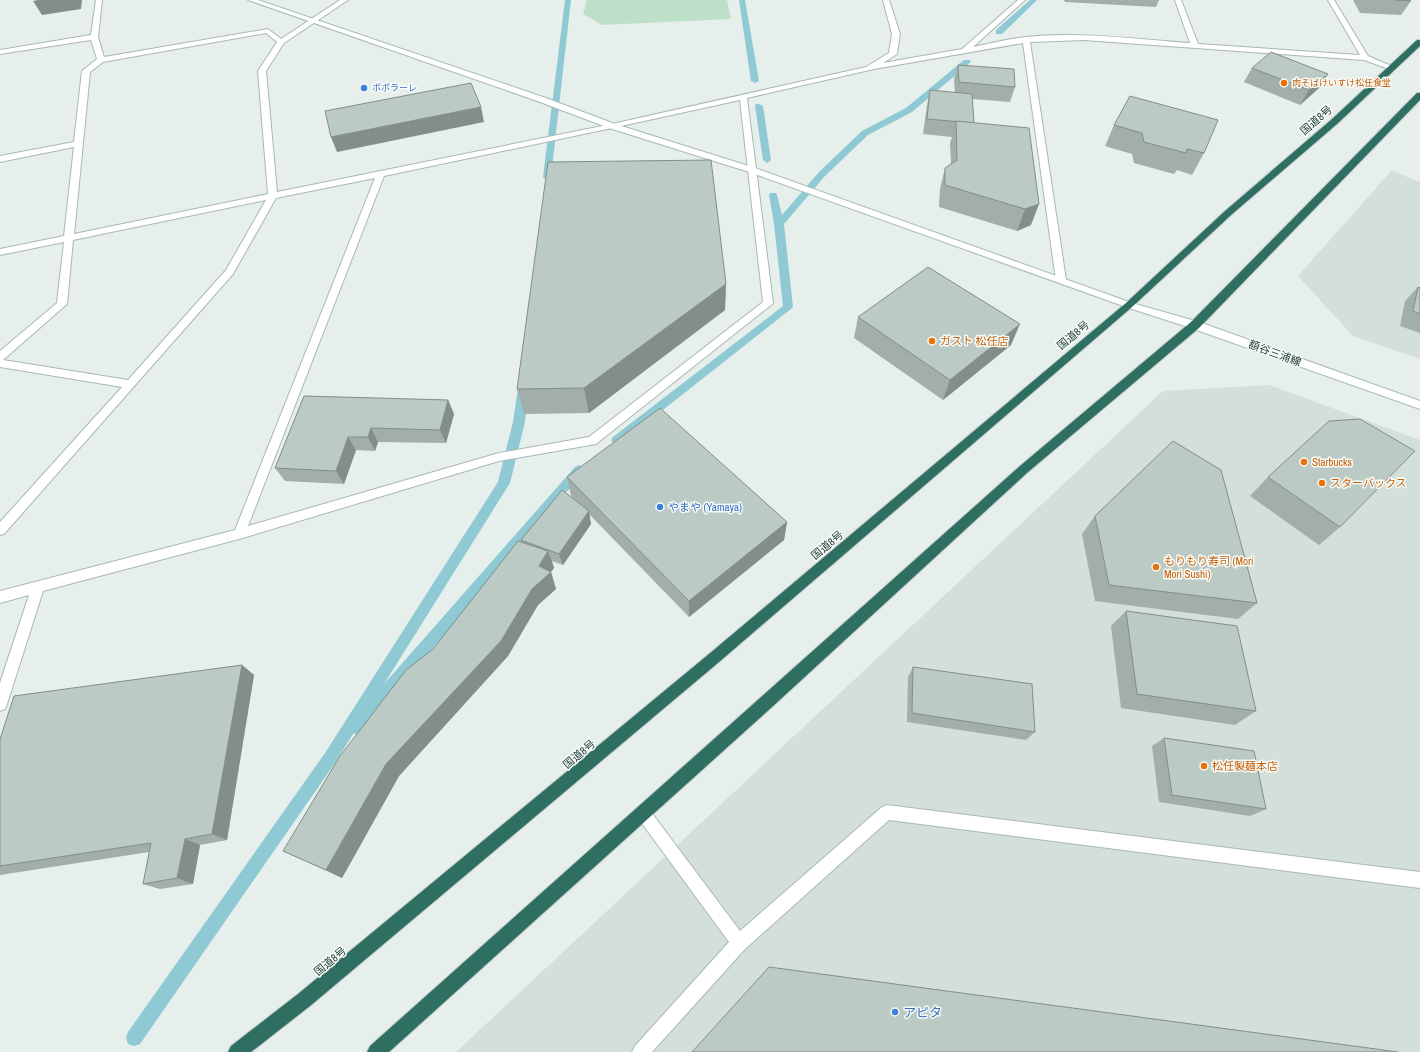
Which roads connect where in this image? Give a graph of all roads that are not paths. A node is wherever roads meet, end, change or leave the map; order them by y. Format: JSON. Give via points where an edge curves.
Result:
{"nodes":[{"id":1,"x":99,"y":0,"type":"edge"},
{"id":2,"x":252,"y":0,"type":"edge"},
{"id":3,"x":345,"y":0,"type":"edge"},
{"id":4,"x":886,"y":0,"type":"edge"},
{"id":5,"x":1022,"y":0,"type":"edge"},
{"id":6,"x":1178,"y":0,"type":"edge"},
{"id":7,"x":1331,"y":0,"type":"edge"},
{"id":8,"x":312,"y":21,"type":"junction"},
{"id":9,"x":94,"y":37,"type":"junction"},
{"id":10,"x":1026,"y":40,"type":"junction"},
{"id":11,"x":281,"y":42,"type":"junction"},
{"id":12,"x":1420,"y":42,"type":"edge"},
{"id":13,"x":1195,"y":46,"type":"junction"},
{"id":14,"x":0,"y":52,"type":"edge"},
{"id":15,"x":964,"y":52,"type":"junction"},
{"id":16,"x":1365,"y":58,"type":"junction"},
{"id":17,"x":102,"y":60,"type":"junction"},
{"id":18,"x":1392,"y":68,"type":"junction"},
{"id":19,"x":869,"y":69,"type":"junction"},
{"id":20,"x":1420,"y":95,"type":"edge"},
{"id":21,"x":743,"y":96,"type":"junction"},
{"id":22,"x":612,"y":126,"type":"junction"},
{"id":23,"x":79,"y":144,"type":"junction"},
{"id":24,"x":0,"y":159,"type":"edge"},
{"id":25,"x":752,"y":170,"type":"junction"},
{"id":26,"x":381,"y":173,"type":"junction"},
{"id":27,"x":273,"y":195,"type":"junction"},
{"id":28,"x":69,"y":238,"type":"junction"},
{"id":29,"x":0,"y":252,"type":"edge"},
{"id":30,"x":1061,"y":280,"type":"junction"},
{"id":31,"x":1129,"y":305,"type":"junction"},
{"id":32,"x":1195,"y":325,"type":"junction"},
{"id":33,"x":0,"y":357,"type":"edge"},
{"id":34,"x":0,"y":363,"type":"edge"},
{"id":35,"x":130,"y":384,"type":"junction"},
{"id":36,"x":1420,"y":405,"type":"edge"},
{"id":37,"x":0,"y":530,"type":"edge"},
{"id":38,"x":239,"y":534,"type":"junction"},
{"id":39,"x":38,"y":587,"type":"junction"},
{"id":40,"x":0,"y":597,"type":"edge"},
{"id":41,"x":0,"y":704,"type":"edge"},
{"id":42,"x":643,"y":813,"type":"junction"},
{"id":43,"x":1420,"y":880,"type":"edge"},
{"id":44,"x":739,"y":943,"type":"junction"},
{"id":45,"x":237,"y":1052,"type":"edge"},
{"id":46,"x":376,"y":1052,"type":"edge"},
{"id":47,"x":641,"y":1052,"type":"edge"}],
"edges":[{"from":1,"to":9,"type":"street"},
{"from":2,"to":8,"type":"street","name":"額谷三浦線"},
{"from":3,"to":8,"type":"street"},
{"from":4,"to":19,"type":"street","via":[[896,34],[893,54]]},
{"from":5,"to":15,"type":"street"},
{"from":6,"to":13,"type":"street"},
{"from":7,"to":16,"type":"street"},
{"from":8,"to":11,"type":"street"},
{"from":8,"to":22,"type":"street","name":"額谷三浦線"},
{"from":9,"to":14,"type":"street"},
{"from":9,"to":17,"type":"street"},
{"from":10,"to":13,"type":"street","via":[[1084,38]]},
{"from":10,"to":15,"type":"street"},
{"from":10,"to":30,"type":"street"},
{"from":11,"to":17,"type":"street","via":[[268,31]]},
{"from":11,"to":27,"type":"street","via":[[262,71]]},
{"from":12,"to":18,"type":"highway","name":"国道8号"},
{"from":13,"to":16,"type":"street"},
{"from":15,"to":19,"type":"street"},
{"from":16,"to":18,"type":"street"},
{"from":17,"to":23,"type":"street","via":[[86,71]]},
{"from":18,"to":31,"type":"highway","name":"国道8号","via":[[1334,122],[1228,213]]},
{"from":19,"to":21,"type":"street"},
{"from":20,"to":32,"type":"highway"},
{"from":21,"to":22,"type":"street"},
{"from":21,"to":25,"type":"street"},
{"from":22,"to":25,"type":"street","name":"額谷三浦線"},
{"from":22,"to":26,"type":"street"},
{"from":23,"to":24,"type":"street"},
{"from":23,"to":28,"type":"street"},
{"from":25,"to":30,"type":"street","name":"額谷三浦線"},
{"from":25,"to":38,"type":"street","via":[[768,303],[592,441],[499,457]]},
{"from":26,"to":27,"type":"street"},
{"from":26,"to":38,"type":"street"},
{"from":27,"to":28,"type":"street"},
{"from":27,"to":35,"type":"street","via":[[230,272]]},
{"from":28,"to":29,"type":"street"},
{"from":28,"to":33,"type":"street","via":[[62,304]]},
{"from":30,"to":31,"type":"street","name":"額谷三浦線"},
{"from":31,"to":32,"type":"street","name":"額谷三浦線"},
{"from":31,"to":45,"type":"highway","name":"国道8号","via":[[690,678],[304,1000]]},
{"from":32,"to":36,"type":"street","name":"額谷三浦線"},
{"from":32,"to":42,"type":"highway","via":[[1024,469]]},
{"from":34,"to":35,"type":"street"},
{"from":35,"to":37,"type":"street"},
{"from":38,"to":39,"type":"street"},
{"from":39,"to":40,"type":"street"},
{"from":39,"to":41,"type":"street"},
{"from":42,"to":44,"type":"street"},
{"from":42,"to":46,"type":"highway"},
{"from":43,"to":44,"type":"street","via":[[887,812]]},
{"from":44,"to":47,"type":"street"}]}
